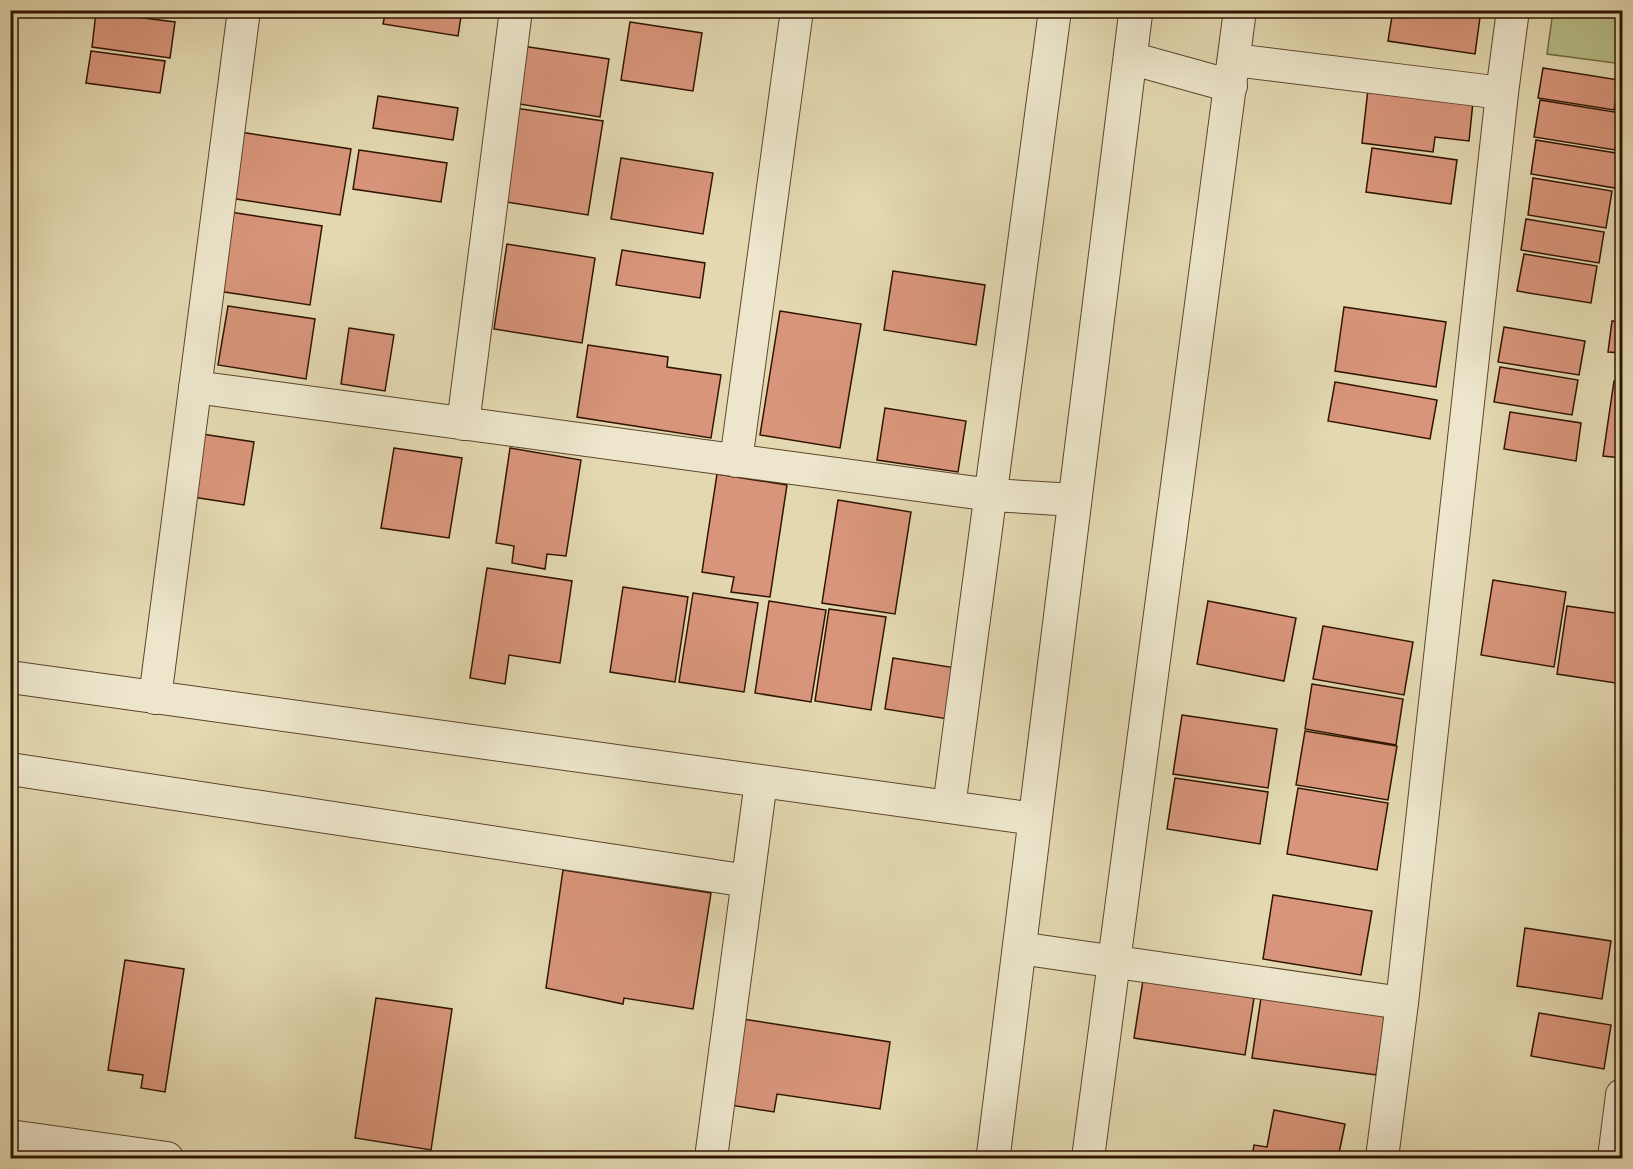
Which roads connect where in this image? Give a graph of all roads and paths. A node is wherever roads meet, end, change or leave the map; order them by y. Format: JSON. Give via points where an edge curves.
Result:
{"nodes":[{"id":1,"x":244,"y":10,"type":"edge"},
{"id":2,"x":516,"y":10,"type":"edge"},
{"id":3,"x":797,"y":10,"type":"edge"},
{"id":4,"x":1054,"y":10,"type":"edge"},
{"id":5,"x":1136,"y":10,"type":"edge"},
{"id":6,"x":1240,"y":10,"type":"edge"},
{"id":7,"x":1513,"y":10,"type":"edge"},
{"id":8,"x":1130,"y":58,"type":"junction"},
{"id":9,"x":1232,"y":73,"type":"junction"},
{"id":10,"x":1502,"y":93,"type":"junction"},
{"id":11,"x":195,"y":387,"type":"junction"},
{"id":12,"x":463,"y":423,"type":"junction"},
{"id":13,"x":736,"y":461,"type":"junction"},
{"id":14,"x":992,"y":495,"type":"junction"},
{"id":15,"x":1075,"y":500,"type":"junction"},
{"id":16,"x":10,"y":677,"type":"edge"},
{"id":17,"x":155,"y":698,"type":"junction"},
{"id":18,"x":10,"y":769,"type":"edge"},
{"id":19,"x":761,"y":782,"type":"junction"},
{"id":20,"x":949,"y":807,"type":"junction"},
{"id":21,"x":1035,"y":819,"type":"junction"},
{"id":22,"x":748,"y":881,"type":"junction"},
{"id":23,"x":1019,"y":948,"type":"junction"},
{"id":24,"x":1114,"y":962,"type":"junction"},
{"id":25,"x":1402,"y":1003,"type":"junction"},
{"id":26,"x":1623,"y":1095,"type":"edge"},
{"id":27,"x":10,"y":1136,"type":"edge"},
{"id":28,"x":167,"y":1158,"type":"edge"},
{"id":29,"x":711,"y":1158,"type":"edge"},
{"id":30,"x":993,"y":1158,"type":"edge"},
{"id":31,"x":1088,"y":1158,"type":"edge"},
{"id":32,"x":1382,"y":1158,"type":"edge"},
{"id":33,"x":1614,"y":1158,"type":"edge"}],
"edges":[{"from":1,"to":11,"type":"street"},
{"from":2,"to":12,"type":"street"},
{"from":3,"to":13,"type":"street"},
{"from":4,"to":14,"type":"street"},
{"from":5,"to":8,"type":"street"},
{"from":6,"to":9,"type":"street"},
{"from":7,"to":10,"type":"street"},
{"from":8,"to":9,"type":"street"},
{"from":8,"to":15,"type":"street"},
{"from":9,"to":10,"type":"street"},
{"from":9,"to":24,"type":"street"},
{"from":10,"to":25,"type":"street"},
{"from":11,"to":12,"type":"street"},
{"from":11,"to":17,"type":"street"},
{"from":12,"to":13,"type":"street"},
{"from":13,"to":14,"type":"street"},
{"from":14,"to":15,"type":"street"},
{"from":14,"to":20,"type":"street"},
{"from":15,"to":21,"type":"street"},
{"from":16,"to":17,"type":"street"},
{"from":17,"to":19,"type":"street"},
{"from":18,"to":22,"type":"street"},
{"from":19,"to":20,"type":"street"},
{"from":19,"to":22,"type":"street"},
{"from":20,"to":21,"type":"street"},
{"from":21,"to":23,"type":"street"},
{"from":22,"to":29,"type":"street"},
{"from":23,"to":24,"type":"street"},
{"from":23,"to":30,"type":"street"},
{"from":24,"to":25,"type":"street"},
{"from":24,"to":31,"type":"street"},
{"from":25,"to":32,"type":"street"},
{"from":26,"to":33,"type":"street"},
{"from":27,"to":28,"type":"street"}]}
